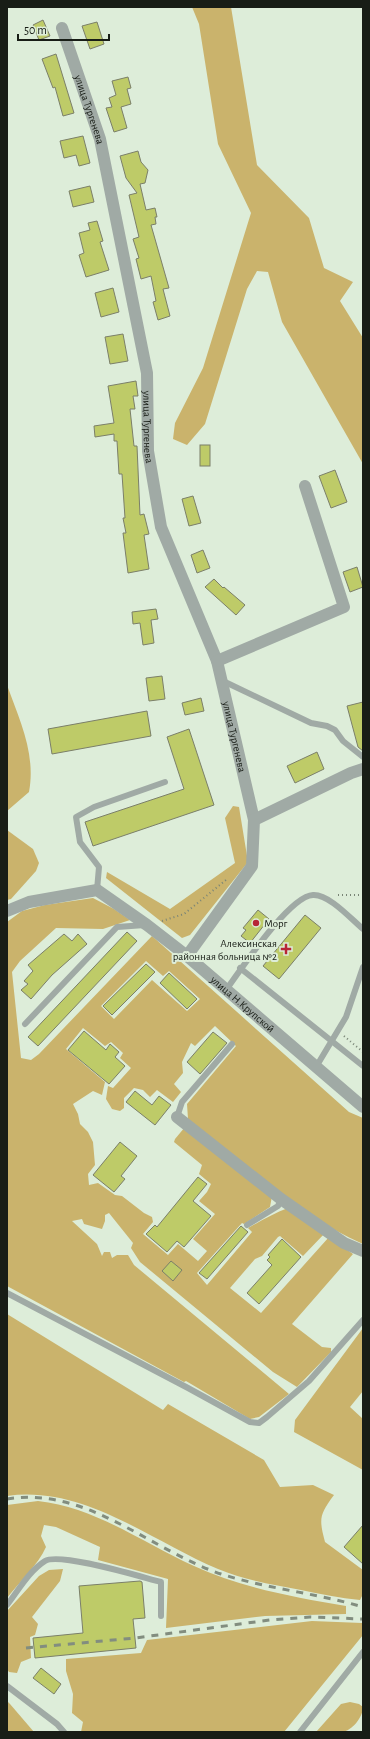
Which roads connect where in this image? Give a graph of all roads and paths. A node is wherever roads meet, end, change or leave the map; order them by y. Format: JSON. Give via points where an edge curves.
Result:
{"nodes":[{"id":1,"x":62,"y":28,"type":"dead end"},
{"id":2,"x":305,"y":486,"type":"dead end"},
{"id":3,"x":217,"y":661,"type":"junction"},
{"id":4,"x":222,"y":680,"type":"junction"},
{"id":5,"x":363,"y":757,"type":"edge"},
{"id":6,"x":363,"y":769,"type":"edge"},
{"id":7,"x":165,"y":782,"type":"dead end"},
{"id":8,"x":254,"y":820,"type":"junction"},
{"id":9,"x":227,"y":879,"type":"dead end"},
{"id":10,"x":97,"y":890,"type":"junction"},
{"id":11,"x":7,"y":911,"type":"edge"},
{"id":12,"x":147,"y":925,"type":"junction"},
{"id":13,"x":363,"y":929,"type":"edge"},
{"id":14,"x":187,"y":956,"type":"junction"},
{"id":15,"x":363,"y":967,"type":"edge"},
{"id":16,"x":240,"y":968,"type":"junction"},
{"id":17,"x":226,"y":990,"type":"junction"},
{"id":18,"x":25,"y":1024,"type":"dead end"},
{"id":19,"x":338,"y":1032,"type":"junction"},
{"id":20,"x":332,"y":1040,"type":"junction"},
{"id":21,"x":232,"y":1044,"type":"dead end"},
{"id":22,"x":363,"y":1052,"type":"edge"},
{"id":23,"x":363,"y":1066,"type":"edge"},
{"id":24,"x":316,"y":1067,"type":"junction"},
{"id":25,"x":363,"y":1107,"type":"edge"},
{"id":26,"x":177,"y":1117,"type":"joint"},
{"id":27,"x":281,"y":1199,"type":"junction"},
{"id":28,"x":247,"y":1225,"type":"dead end"},
{"id":29,"x":363,"y":1251,"type":"edge"},
{"id":30,"x":7,"y":1293,"type":"edge"},
{"id":31,"x":363,"y":1320,"type":"edge"},
{"id":32,"x":7,"y":1605,"type":"edge"},
{"id":33,"x":161,"y":1616,"type":"dead end"},
{"id":34,"x":363,"y":1652,"type":"edge"},
{"id":35,"x":7,"y":1686,"type":"edge"},
{"id":36,"x":64,"y":1732,"type":"edge"},
{"id":37,"x":300,"y":1732,"type":"edge"}],
"edges":[{"from":1,"to":3,"type":"street","name":"улица Тургенева","via":[[100,139],[147,373],[148,451],[161,527]]},
{"from":2,"to":3,"type":"street","via":[[344,607]]},
{"from":3,"to":4,"type":"street","name":"улица Тургенева"},
{"from":4,"to":5,"type":"lane","via":[[311,723],[335,730],[344,742]]},
{"from":4,"to":8,"type":"street","name":"улица Тургенева"},
{"from":6,"to":8,"type":"street"},
{"from":7,"to":10,"type":"lane","via":[[94,807],[76,817],[80,842],[99,867]]},
{"from":8,"to":14,"type":"street","name":"улица Тургенева","via":[[252,866]]},
{"from":9,"to":12,"type":"path","via":[[184,914]]},
{"from":10,"to":11,"type":"street","via":[[30,902]]},
{"from":10,"to":12,"type":"street","name":"улица Н.Крупской"},
{"from":12,"to":14,"type":"street","name":"улица Н.Крупской"},
{"from":12,"to":18,"type":"lane","via":[[117,927]]},
{"from":13,"to":16,"type":"lane","via":[[323,897],[306,896],[292,907]]},
{"from":14,"to":17,"type":"street","name":"улица Н.Крупской"},
{"from":15,"to":19,"type":"lane","via":[[346,1017]]},
{"from":16,"to":17,"type":"lane"},
{"from":16,"to":20,"type":"lane"},
{"from":17,"to":24,"type":"street","name":"улица Н.Крупской"},
{"from":19,"to":20,"type":"lane"},
{"from":19,"to":22,"type":"path"},
{"from":20,"to":23,"type":"lane"},
{"from":20,"to":24,"type":"lane"},
{"from":21,"to":26,"type":"lane","via":[[182,1102]]},
{"from":24,"to":25,"type":"street","name":"улица Н.Крупской"},
{"from":26,"to":27,"type":"street"},
{"from":27,"to":28,"type":"lane","via":[[278,1206]]},
{"from":27,"to":29,"type":"street","via":[[344,1243]]},
{"from":30,"to":31,"type":"lane","via":[[250,1422],[259,1423],[309,1381]]},
{"from":32,"to":33,"type":"lane","via":[[37,1567],[47,1560],[88,1562],[161,1582]]},
{"from":34,"to":37,"type":"lane"},
{"from":35,"to":36,"type":"lane"}]}
